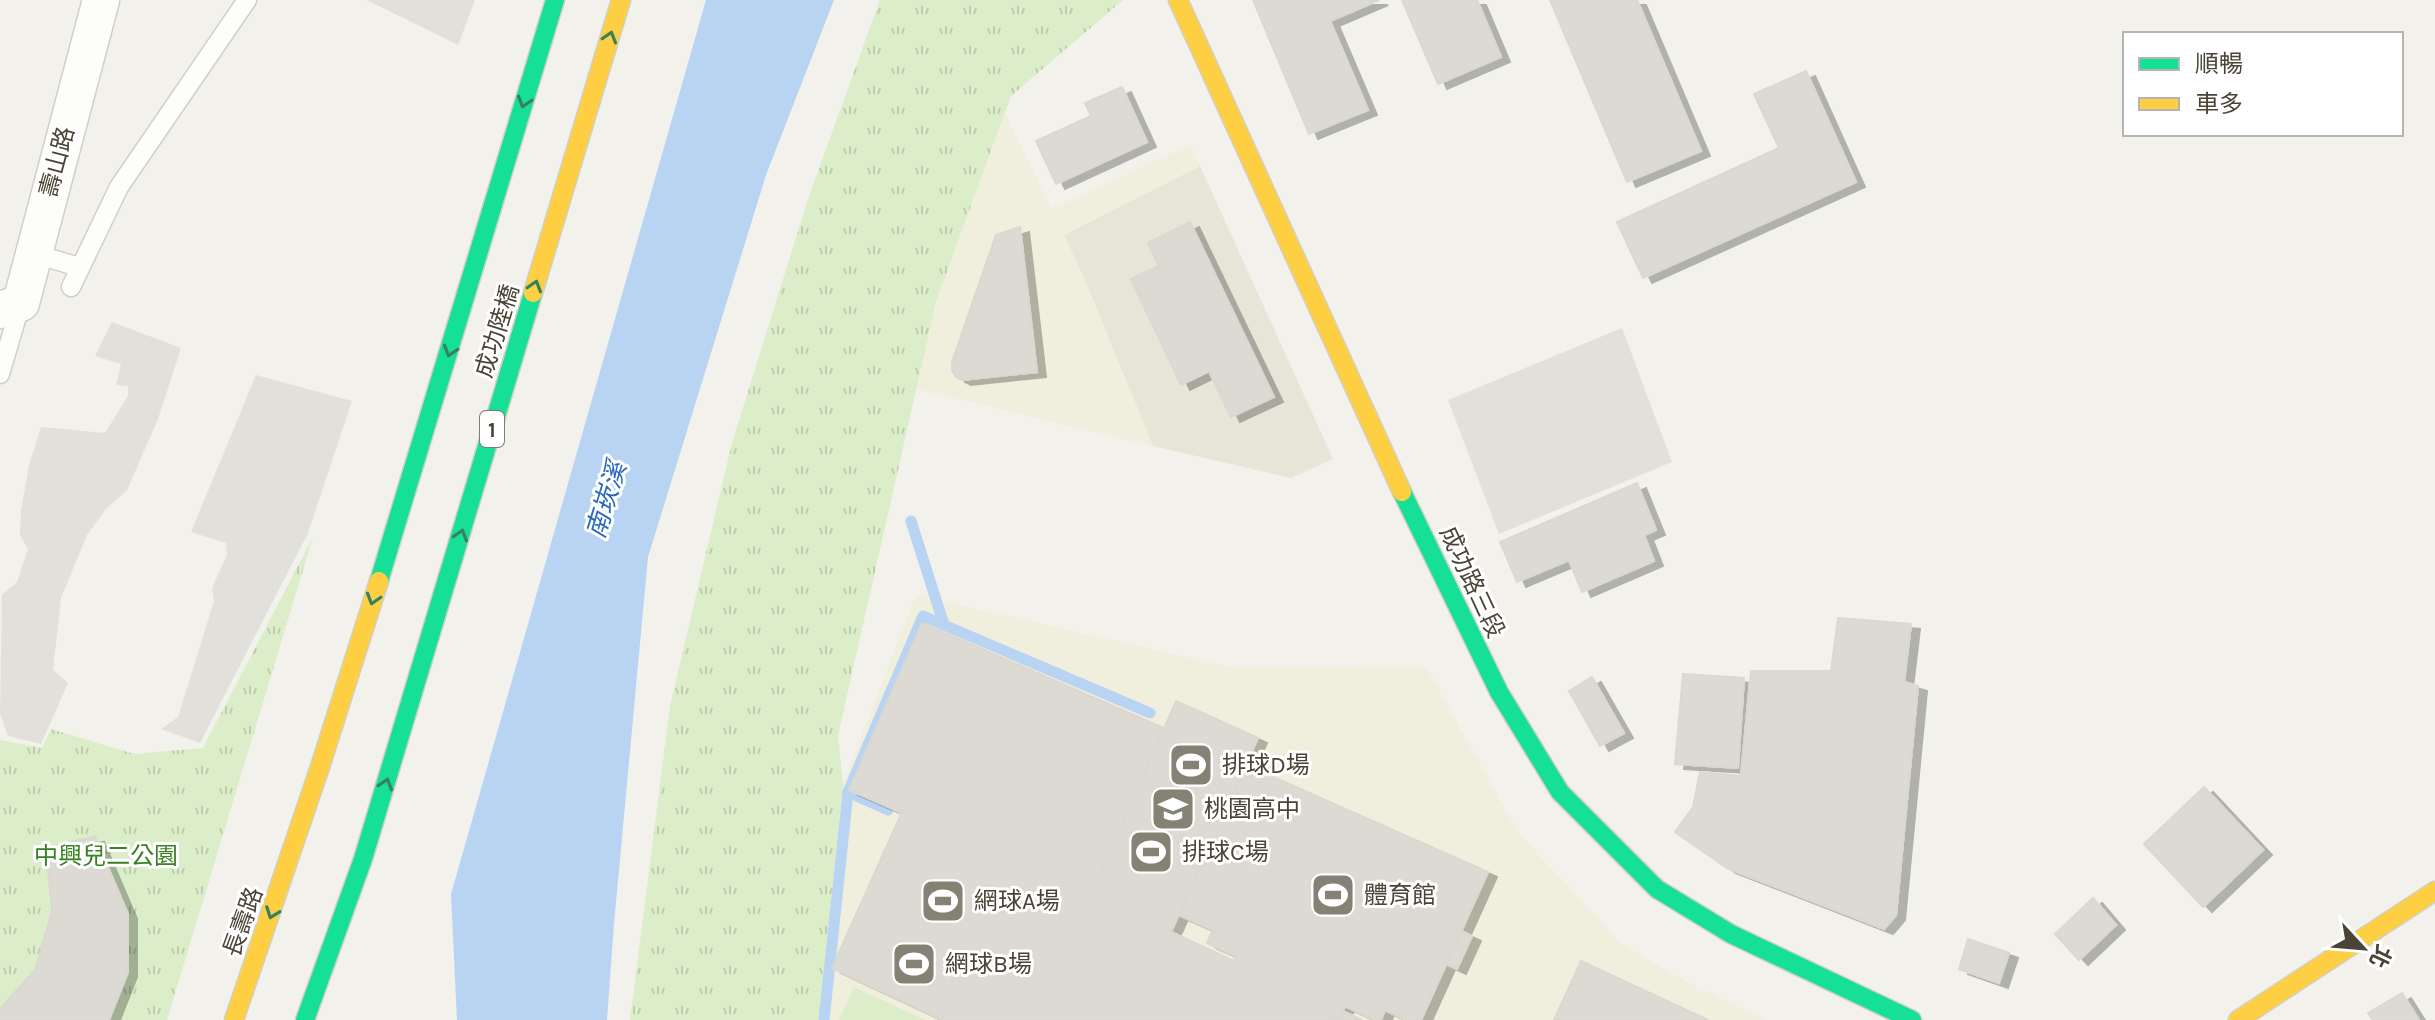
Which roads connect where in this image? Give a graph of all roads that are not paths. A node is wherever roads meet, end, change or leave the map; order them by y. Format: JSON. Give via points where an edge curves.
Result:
{"nodes":[{"id":1,"x":101,"y":0,"type":"edge"},
{"id":2,"x":247,"y":0,"type":"edge"},
{"id":3,"x":555,"y":0,"type":"edge"},
{"id":4,"x":621,"y":0,"type":"edge"},
{"id":5,"x":1178,"y":0,"type":"edge"},
{"id":6,"x":32,"y":253,"type":"junction"},
{"id":7,"x":79,"y":267,"type":"junction"},
{"id":8,"x":71,"y":287,"type":"dead end"},
{"id":9,"x":10,"y":306,"type":"edge"},
{"id":10,"x":0,"y":374,"type":"edge"},
{"id":11,"x":298,"y":839,"type":"joint"},
{"id":12,"x":2435,"y":891,"type":"edge"},
{"id":13,"x":234,"y":1020,"type":"edge"},
{"id":14,"x":305,"y":1020,"type":"edge"},
{"id":15,"x":1912,"y":1020,"type":"edge"},
{"id":16,"x":2238,"y":1020,"type":"edge"}],
"edges":[{"from":1,"to":6,"type":"street","name":"壽山路"},
{"from":2,"to":7,"type":"lane","via":[[119,187]]},
{"from":3,"to":11,"type":"main road","name":"成功陸橋","one_way":true},
{"from":14,"to":4,"type":"main road","name":"成功陸橋","number":"1","one_way":true,"via":[[363,859]]},
{"from":5,"to":15,"type":"main road","name":"成功路三段","via":[[1472,638],[1560,792],[1657,889],[1731,934]]},
{"from":6,"to":7,"type":"lane"},
{"from":6,"to":9,"type":"street","name":"壽山路"},
{"from":7,"to":8,"type":"lane"},
{"from":9,"to":10,"type":"lane"},
{"from":11,"to":13,"type":"main road","name":"長壽路","one_way":true},
{"from":12,"to":16,"type":"main road"}]}
